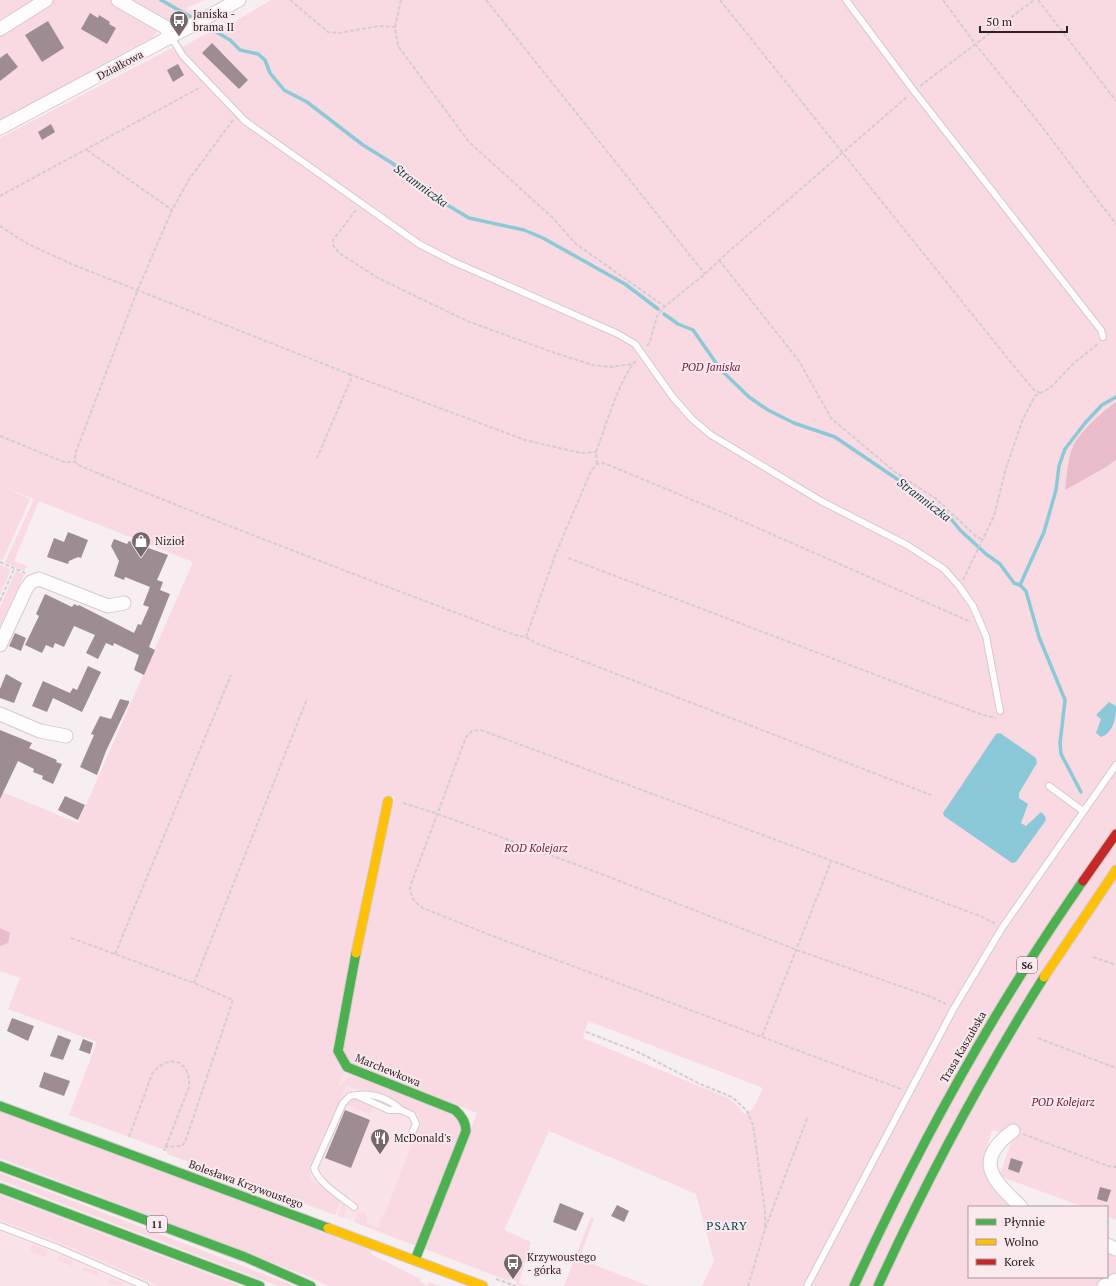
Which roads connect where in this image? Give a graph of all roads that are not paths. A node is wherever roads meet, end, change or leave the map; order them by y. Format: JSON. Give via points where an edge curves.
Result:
{"nodes":[{"id":1,"x":46,"y":0,"type":"edge"},
{"id":2,"x":118,"y":0,"type":"edge"},
{"id":3,"x":239,"y":0,"type":"edge"},
{"id":4,"x":846,"y":0,"type":"edge"},
{"id":5,"x":0,"y":29,"type":"edge"},
{"id":6,"x":171,"y":37,"type":"junction"},
{"id":7,"x":0,"y":128,"type":"edge"},
{"id":8,"x":1103,"y":337,"type":"road end"},
{"id":9,"x":124,"y":603,"type":"dead end"},
{"id":10,"x":0,"y":645,"type":"edge"},
{"id":11,"x":1000,"y":711,"type":"road end"},
{"id":12,"x":0,"y":714,"type":"edge"},
{"id":13,"x":66,"y":736,"type":"dead end"},
{"id":14,"x":1116,"y":765,"type":"edge"},
{"id":15,"x":1049,"y":786,"type":"dead end"},
{"id":16,"x":388,"y":801,"type":"road end"},
{"id":17,"x":1083,"y":811,"type":"junction"},
{"id":18,"x":1116,"y":834,"type":"edge"},
{"id":19,"x":1116,"y":870,"type":"edge"},
{"id":20,"x":0,"y":1106,"type":"edge"},
{"id":21,"x":1013,"y":1131,"type":"road end"},
{"id":22,"x":409,"y":1140,"type":"dead end"},
{"id":23,"x":0,"y":1166,"type":"edge"},
{"id":24,"x":0,"y":1188,"type":"edge"},
{"id":25,"x":1020,"y":1206,"type":"edge"},
{"id":26,"x":354,"y":1207,"type":"dead end"},
{"id":27,"x":0,"y":1226,"type":"edge"},
{"id":28,"x":415,"y":1260,"type":"junction"},
{"id":29,"x":1116,"y":1280,"type":"edge"},
{"id":30,"x":146,"y":1286,"type":"edge"},
{"id":31,"x":260,"y":1286,"type":"edge"},
{"id":32,"x":312,"y":1286,"type":"edge"},
{"id":33,"x":483,"y":1286,"type":"edge"},
{"id":34,"x":807,"y":1286,"type":"edge"},
{"id":35,"x":854,"y":1286,"type":"edge"},
{"id":36,"x":878,"y":1286,"type":"edge"},
{"id":37,"x":1104,"y":1286,"type":"edge"}],
"edges":[{"from":1,"to":5,"type":"street"},
{"from":2,"to":6,"type":"street","via":[[165,27]]},
{"from":3,"to":6,"type":"street","name":"Działkowa"},
{"from":4,"to":8,"type":"lane","via":[[1101,330]]},
{"from":6,"to":7,"type":"street","name":"Działkowa"},
{"from":6,"to":11,"type":"lane","via":[[183,56],[238,114],[360,204],[419,244],[452,261],[618,334],[635,344],[672,396],[692,419],[711,435],[821,501],[906,545],[944,569],[973,606],[980,622],[989,647]]},
{"from":9,"to":10,"type":"street","via":[[108,606],[39,579],[31,582],[26,589]]},
{"from":12,"to":13,"type":"street","via":[[40,731]]},
{"from":14,"to":17,"type":"lane"},
{"from":15,"to":17,"type":"lane"},
{"from":16,"to":28,"type":"main road","name":"Marchewkowa","via":[[359,934],[338,1051],[340,1060],[347,1067],[455,1110],[466,1123],[466,1131]]},
{"from":17,"to":34,"type":"lane","via":[[1002,928],[954,1008]]},
{"from":18,"to":35,"type":"main road","name":"Trasa Kaszubska","number":"S6","via":[[1043,940],[976,1049],[914,1161]]},
{"from":19,"to":36,"type":"main road","number":"S6","via":[[1059,954],[984,1077],[925,1186]]},
{"from":20,"to":28,"type":"main road","name":"Bolesława Krzywoustego"},
{"from":21,"to":25,"type":"street","via":[[996,1146],[991,1155],[990,1165],[996,1182]]},
{"from":22,"to":26,"type":"lane","via":[[416,1124],[415,1120],[392,1101],[374,1095],[350,1096],[343,1103],[314,1168],[325,1183]]},
{"from":23,"to":32,"type":"main road","number":"11","via":[[245,1257]]},
{"from":24,"to":31,"type":"main road","number":"11"},
{"from":27,"to":30,"type":"lane"},
{"from":28,"to":33,"type":"main road","name":"Bolesława Krzywoustego"},
{"from":29,"to":37,"type":"street"}]}
